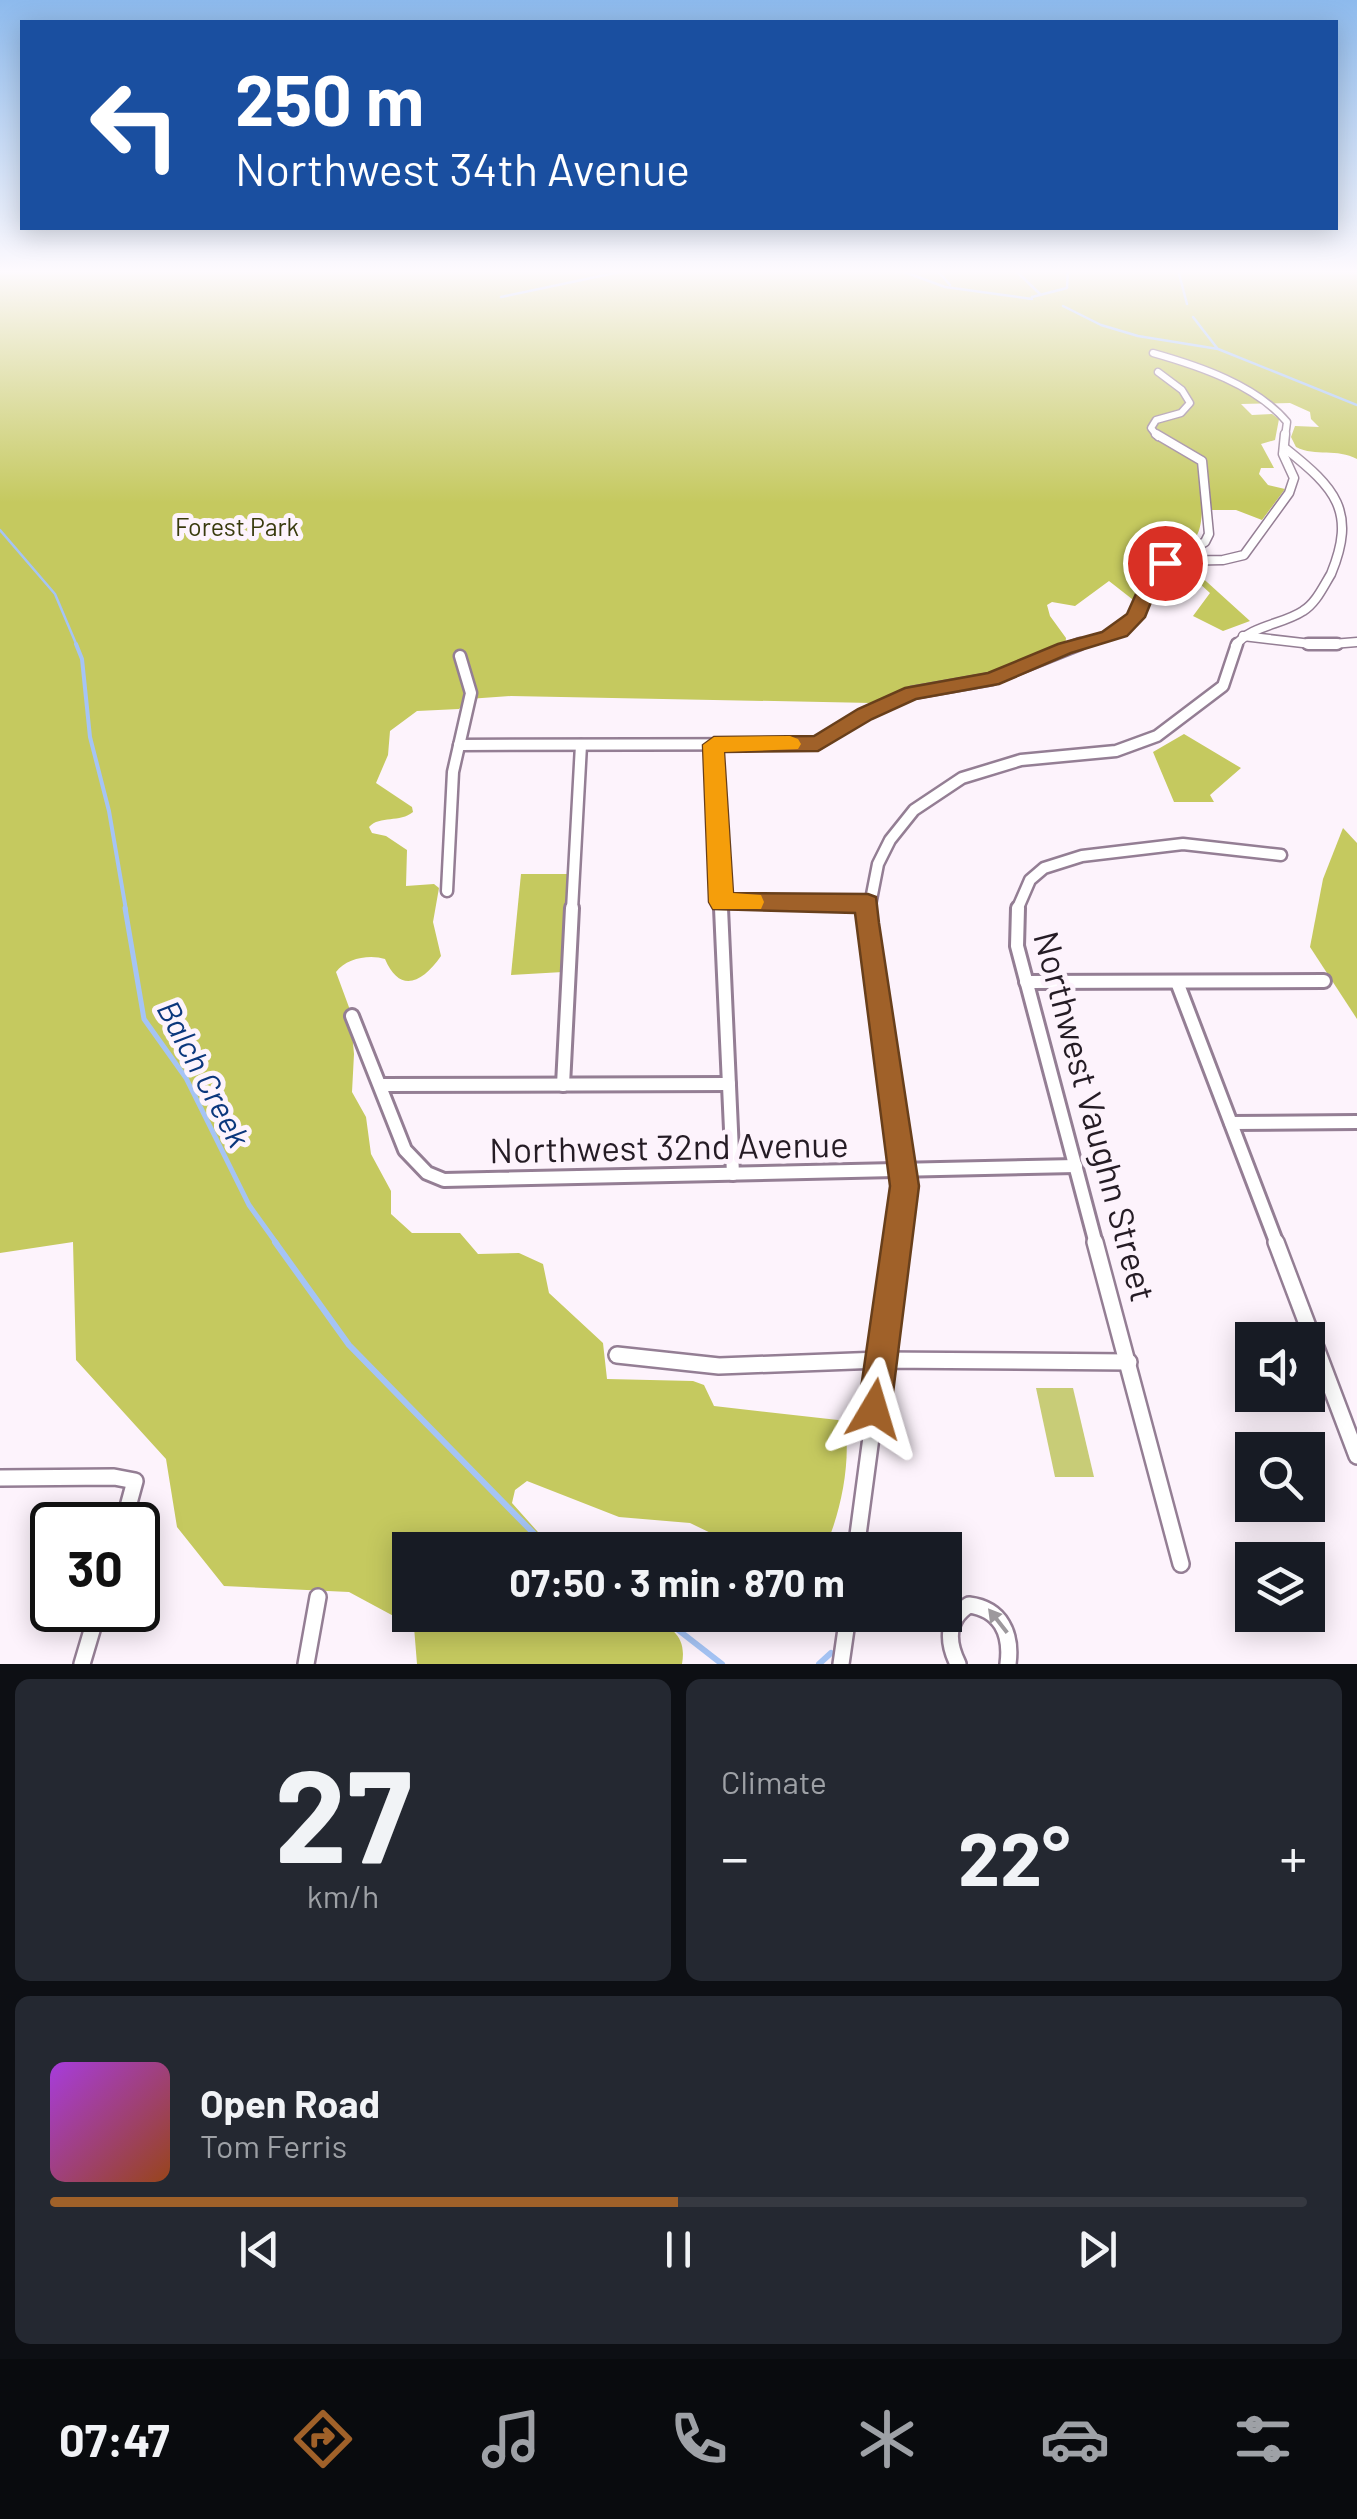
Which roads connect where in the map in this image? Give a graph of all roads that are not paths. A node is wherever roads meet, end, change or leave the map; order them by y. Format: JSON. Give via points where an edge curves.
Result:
{"nodes":[{"id":1,"x":1153,"y":352,"type":"dead end"},
{"id":2,"x":1158,"y":372,"type":"dead end"},
{"id":3,"x":1286,"y":449,"type":"junction"},
{"id":4,"x":1170,"y":561,"type":"junction"},
{"id":5,"x":1243,"y":636,"type":"junction"},
{"id":6,"x":1357,"y":642,"type":"edge"},
{"id":7,"x":460,"y":656,"type":"dead end"},
{"id":8,"x":459,"y":745,"type":"junction"},
{"id":9,"x":714,"y":745,"type":"junction"},
{"id":10,"x":581,"y":746,"type":"junction"},
{"id":11,"x":1281,"y":855,"type":"dead end"},
{"id":12,"x":448,"y":890,"type":"dead end"},
{"id":13,"x":721,"y":902,"type":"junction"},
{"id":14,"x":868,"y":904,"type":"junction"},
{"id":15,"x":1324,"y":981,"type":"dead end"},
{"id":16,"x":1026,"y":982,"type":"junction"},
{"id":17,"x":1178,"y":982,"type":"junction"},
{"id":18,"x":352,"y":1016,"type":"dead end"},
{"id":19,"x":729,"y":1084,"type":"junction"},
{"id":20,"x":382,"y":1085,"type":"junction"},
{"id":21,"x":563,"y":1085,"type":"junction"},
{"id":22,"x":1357,"y":1122,"type":"edge"},
{"id":23,"x":1231,"y":1123,"type":"junction"},
{"id":24,"x":1076,"y":1166,"type":"junction"},
{"id":25,"x":904,"y":1172,"type":"junction"},
{"id":26,"x":733,"y":1174,"type":"junction"},
{"id":27,"x":617,"y":1355,"type":"dead end"},
{"id":28,"x":880,"y":1360,"type":"junction"},
{"id":29,"x":1129,"y":1362,"type":"junction"},
{"id":30,"x":1357,"y":1456,"type":"edge"},
{"id":31,"x":0,"y":1478,"type":"edge"},
{"id":32,"x":129,"y":1502,"type":"edge"},
{"id":33,"x":858,"y":1532,"type":"edge"},
{"id":34,"x":1182,"y":1564,"type":"dead end"},
{"id":35,"x":318,"y":1597,"type":"dead end"},
{"id":36,"x":91,"y":1632,"type":"edge"},
{"id":37,"x":846,"y":1632,"type":"edge"},
{"id":38,"x":82,"y":1664,"type":"edge"},
{"id":39,"x":306,"y":1664,"type":"edge"},
{"id":40,"x":841,"y":1664,"type":"edge"},
{"id":41,"x":958,"y":1664,"type":"edge"},
{"id":42,"x":1008,"y":1664,"type":"edge"}],
"edges":[{"from":1,"to":3,"type":"street","via":[[1221,376],[1275,407],[1286,422]]},
{"from":2,"to":4,"type":"street","via":[[1190,403],[1152,428],[1202,461],[1210,534]]},
{"from":3,"to":4,"type":"street","via":[[1292,488],[1248,552],[1223,560]]},
{"from":3,"to":5,"type":"street","via":[[1334,490],[1351,535],[1312,605]]},
{"from":4,"to":9,"type":"street","via":[[1153,576],[1136,617],[1120,632],[992,679],[912,693],[818,744]]},
{"from":5,"to":6,"type":"street"},
{"from":5,"to":14,"type":"street","via":[[1223,686],[1157,736],[1116,751],[996,765],[930,796],[890,840]]},
{"from":7,"to":8,"type":"street","via":[[471,693]]},
{"from":8,"to":10,"type":"street"},
{"from":8,"to":12,"type":"street"},
{"from":9,"to":10,"type":"street"},
{"from":9,"to":13,"type":"street"},
{"from":10,"to":21,"type":"street"},
{"from":11,"to":16,"type":"street","name":"Northwest Vaughn Street","via":[[1232,846],[1148,846],[1077,854],[1053,864],[1029,880],[1017,902],[1014,926]]},
{"from":13,"to":14,"type":"street"},
{"from":13,"to":19,"type":"street"},
{"from":14,"to":25,"type":"street"},
{"from":15,"to":17,"type":"street"},
{"from":16,"to":17,"type":"street"},
{"from":16,"to":24,"type":"street","name":"Northwest Vaughn Street"},
{"from":17,"to":23,"type":"street"},
{"from":18,"to":20,"type":"street"},
{"from":19,"to":21,"type":"street"},
{"from":19,"to":26,"type":"street"},
{"from":20,"to":21,"type":"street"},
{"from":20,"to":26,"type":"street","name":"Northwest 32nd Avenue","via":[[406,1153],[422,1171],[444,1180]]},
{"from":22,"to":23,"type":"street"},
{"from":23,"to":30,"type":"street"},
{"from":24,"to":25,"type":"street","name":"Northwest 32nd Avenue"},
{"from":24,"to":29,"type":"street","name":"Northwest Vaughn Street"},
{"from":25,"to":26,"type":"street","name":"Northwest 32nd Avenue"},
{"from":25,"to":28,"type":"street"},
{"from":27,"to":28,"type":"street","via":[[719,1366]]},
{"from":28,"to":29,"type":"street"},
{"from":28,"to":33,"type":"street"},
{"from":29,"to":34,"type":"street","name":"Northwest Vaughn Street"},
{"from":31,"to":32,"type":"street","via":[[114,1476],[135,1481]]},
{"from":35,"to":39,"type":"street"},
{"from":36,"to":38,"type":"street"},
{"from":37,"to":40,"type":"street"},
{"from":42,"to":41,"type":"street","one_way":true,"via":[[1002,1621],[992,1610],[969,1604],[950,1630]]}]}
